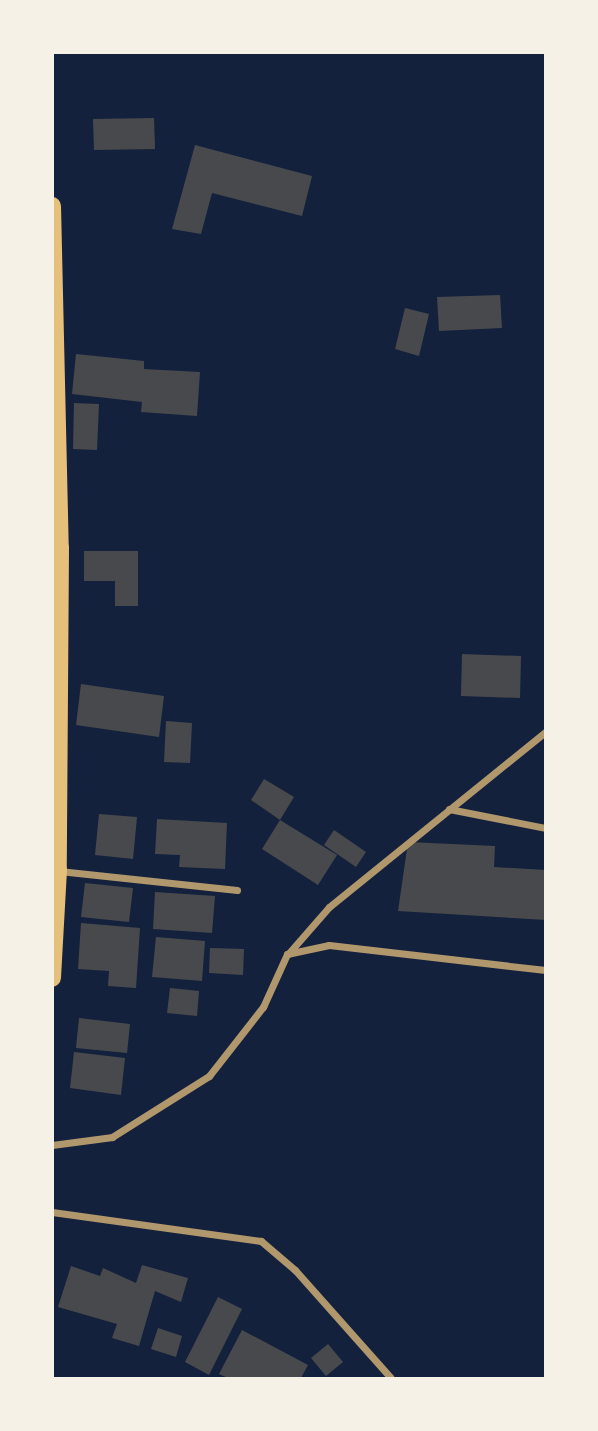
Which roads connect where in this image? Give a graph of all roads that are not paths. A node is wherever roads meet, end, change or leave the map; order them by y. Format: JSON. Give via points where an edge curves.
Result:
{"nodes":[{"id":1,"x":52,"y":206,"type":"edge"},
{"id":2,"x":545,"y":731,"type":"edge"},
{"id":3,"x":450,"y":809,"type":"junction"},
{"id":4,"x":545,"y":828,"type":"edge"},
{"id":5,"x":58,"y":870,"type":"junction"},
{"id":6,"x":237,"y":890,"type":"dead end"},
{"id":7,"x":287,"y":954,"type":"junction"},
{"id":8,"x":545,"y":970,"type":"edge"},
{"id":9,"x":52,"y":978,"type":"edge"},
{"id":10,"x":52,"y":1145,"type":"edge"},
{"id":11,"x":52,"y":1212,"type":"edge"},
{"id":12,"x":391,"y":1378,"type":"edge"}],
"edges":[{"from":1,"to":5,"type":"main road","via":[[60,548]]},
{"from":2,"to":3,"type":"street"},
{"from":3,"to":4,"type":"street"},
{"from":3,"to":7,"type":"street","via":[[329,907]]},
{"from":5,"to":6,"type":"street"},
{"from":5,"to":9,"type":"main road"},
{"from":7,"to":8,"type":"street","via":[[329,945]]},
{"from":7,"to":10,"type":"street","via":[[263,1007],[209,1076],[112,1137]]},
{"from":11,"to":12,"type":"street","via":[[261,1241],[295,1270]]}]}
